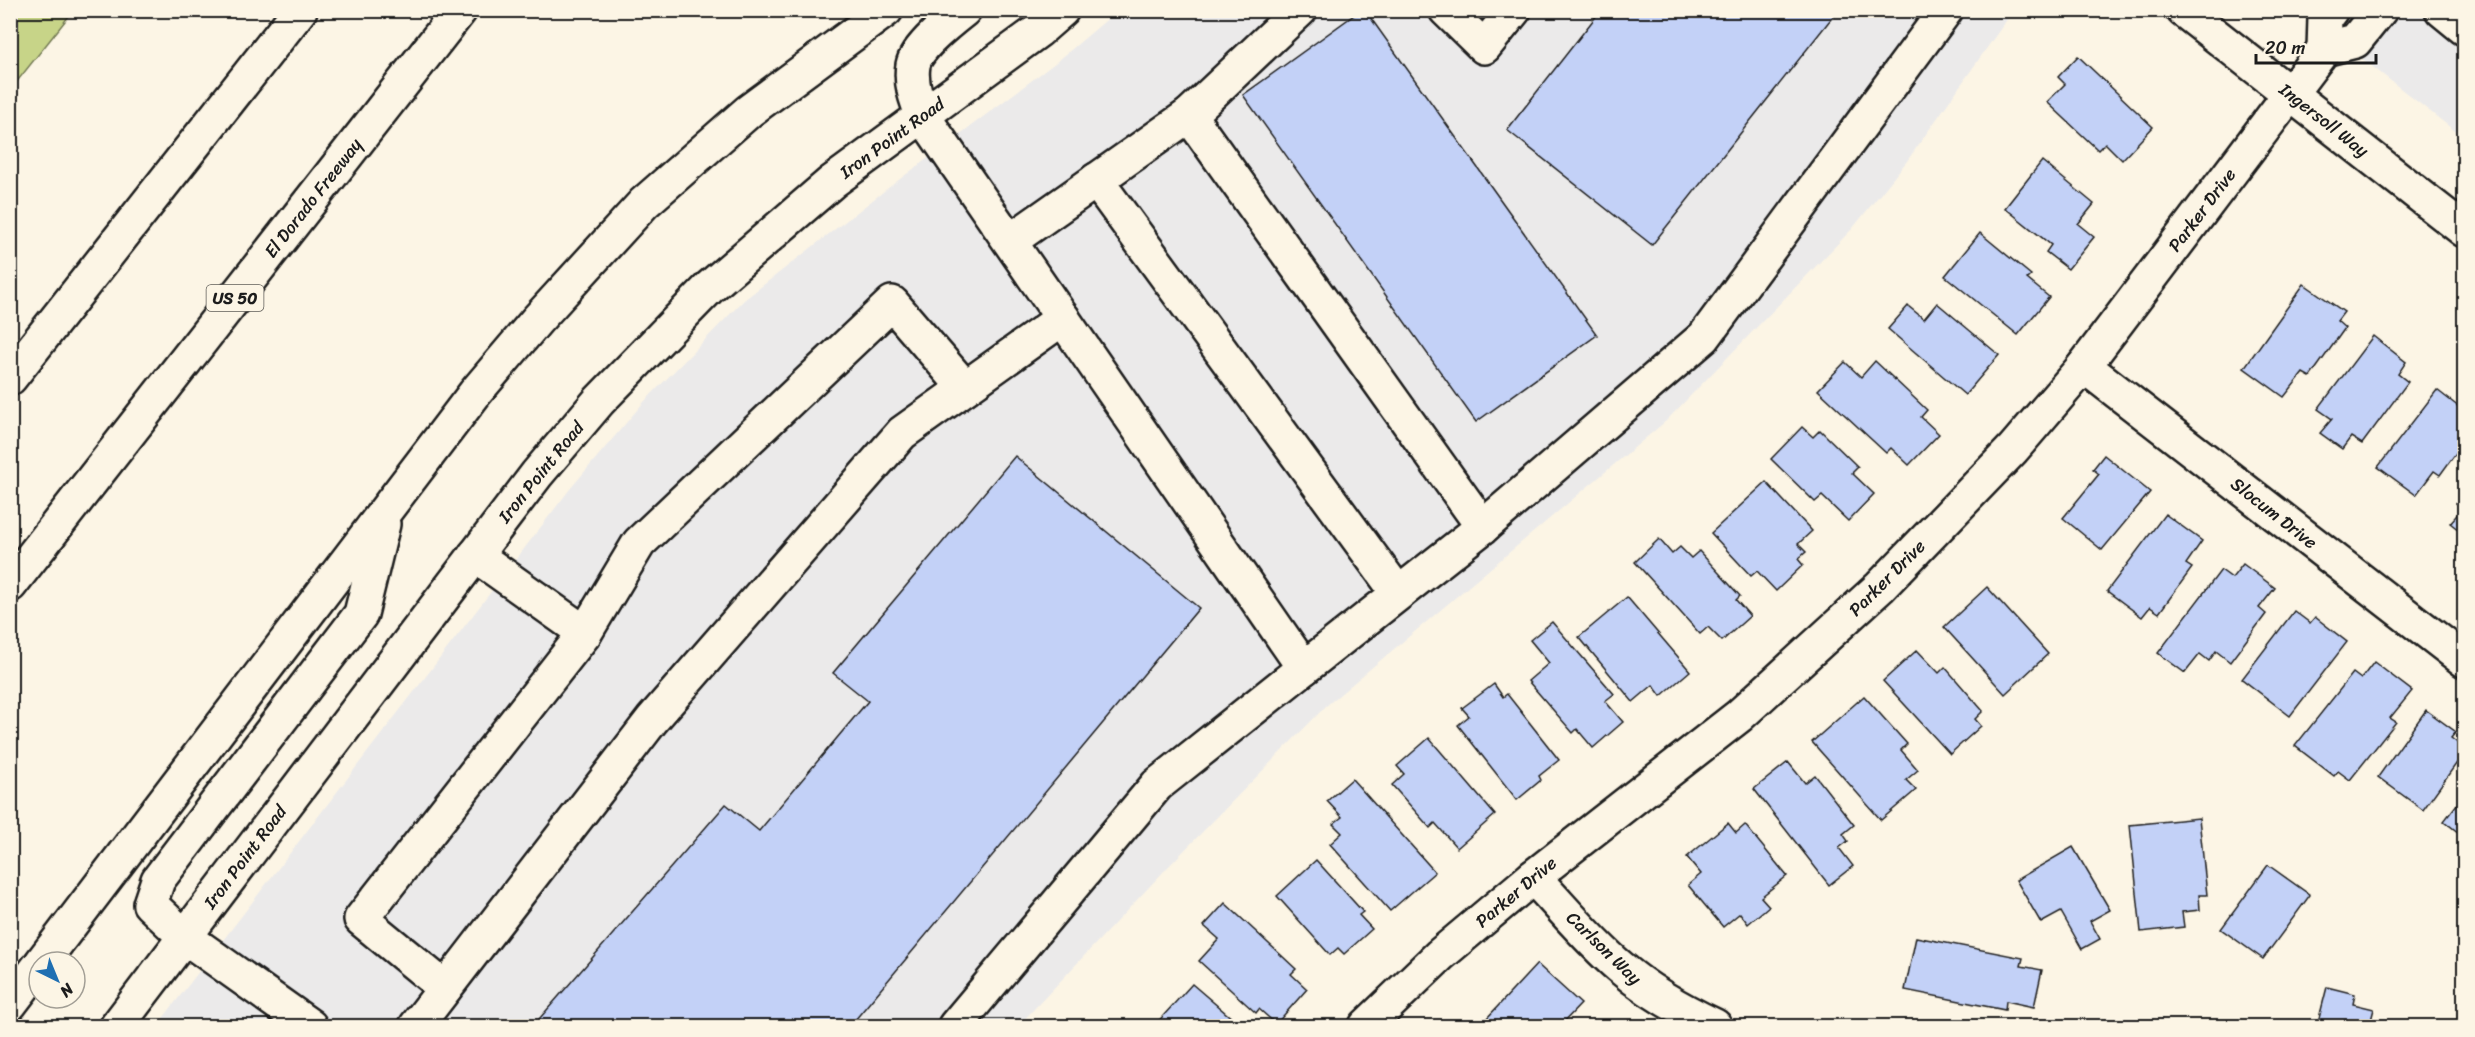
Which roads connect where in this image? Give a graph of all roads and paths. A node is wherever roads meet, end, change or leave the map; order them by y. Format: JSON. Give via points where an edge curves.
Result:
{"nodes":[{"id":1,"x":300,"y":10,"type":"edge"},
{"id":2,"x":460,"y":10,"type":"edge"},
{"id":3,"x":886,"y":10,"type":"edge"},
{"id":4,"x":964,"y":10,"type":"edge"},
{"id":5,"x":1062,"y":10,"type":"edge"},
{"id":6,"x":1300,"y":10,"type":"edge"},
{"id":7,"x":1446,"y":10,"type":"edge"},
{"id":8,"x":1514,"y":10,"type":"edge"},
{"id":9,"x":1946,"y":10,"type":"edge"},
{"id":10,"x":2183,"y":10,"type":"edge"},
{"id":11,"x":2331,"y":10,"type":"edge"},
{"id":12,"x":2380,"y":10,"type":"edge"},
{"id":13,"x":2442,"y":10,"type":"edge"},
{"id":14,"x":2464,"y":28,"type":"edge"},
{"id":15,"x":2324,"y":50,"type":"junction"},
{"id":16,"x":2291,"y":94,"type":"junction"},
{"id":17,"x":1188,"y":115,"type":"junction"},
{"id":18,"x":923,"y":116,"type":"junction"},
{"id":19,"x":1096,"y":180,"type":"junction"},
{"id":20,"x":2464,"y":230,"type":"edge"},
{"id":21,"x":1010,"y":241,"type":"junction"},
{"id":22,"x":1063,"y":318,"type":"junction"},
{"id":23,"x":2084,"y":366,"type":"junction"},
{"id":24,"x":10,"y":378,"type":"edge"},
{"id":25,"x":965,"y":388,"type":"junction"},
{"id":26,"x":386,"y":510,"type":"junction"},
{"id":27,"x":1483,"y":527,"type":"junction"},
{"id":28,"x":475,"y":555,"type":"junction"},
{"id":29,"x":10,"y":585,"type":"edge"},
{"id":30,"x":1398,"y":593,"type":"junction"},
{"id":31,"x":585,"y":633,"type":"junction"},
{"id":32,"x":2464,"y":660,"type":"edge"},
{"id":33,"x":1304,"y":668,"type":"junction"},
{"id":34,"x":1533,"y":877,"type":"junction"},
{"id":35,"x":185,"y":937,"type":"junction"},
{"id":36,"x":51,"y":950,"type":"edge"},
{"id":37,"x":27,"y":982,"type":"edge"},
{"id":38,"x":446,"y":988,"type":"junction"},
{"id":39,"x":10,"y":1004,"type":"edge"},
{"id":40,"x":117,"y":1026,"type":"edge"},
{"id":41,"x":310,"y":1026,"type":"edge"},
{"id":42,"x":416,"y":1026,"type":"edge"},
{"id":43,"x":955,"y":1026,"type":"edge"},
{"id":44,"x":1366,"y":1026,"type":"edge"},
{"id":45,"x":1715,"y":1026,"type":"edge"}],
"edges":[{"from":1,"to":24,"type":"main road"},
{"from":2,"to":29,"type":"main road","name":"El Dorado Freeway","number":"US 50"},
{"from":3,"to":26,"type":"main road","via":[[748,111],[644,203],[483,384]]},
{"from":4,"to":18,"type":"main road","via":[[924,46],[913,64],[913,92]]},
{"from":5,"to":18,"type":"main road","name":"Iron Point Road"},
{"from":6,"to":17,"type":"main road"},
{"from":7,"to":8,"type":"main road","via":[[1484,47]]},
{"from":9,"to":27,"type":"main road","via":[[1704,337]]},
{"from":10,"to":16,"type":"main road","name":"Ingersoll Way"},
{"from":11,"to":15,"type":"main road","via":[[2325,18]]},
{"from":12,"to":15,"type":"main road","via":[[2355,41]]},
{"from":13,"to":14,"type":"main road"},
{"from":15,"to":16,"type":"main road","name":"Parker Drive"},
{"from":16,"to":20,"type":"main road","name":"Ingersoll Way"},
{"from":16,"to":23,"type":"main road","name":"Parker Drive"},
{"from":17,"to":19,"type":"main road"},
{"from":17,"to":27,"type":"main road"},
{"from":18,"to":21,"type":"main road"},
{"from":18,"to":28,"type":"main road","name":"Iron Point Road","via":[[832,182],[710,286],[599,401]]},
{"from":19,"to":21,"type":"main road"},
{"from":19,"to":30,"type":"main road"},
{"from":21,"to":22,"type":"main road"},
{"from":22,"to":25,"type":"main road"},
{"from":22,"to":33,"type":"main road"},
{"from":23,"to":32,"type":"main road","name":"Slocum Drive"},
{"from":23,"to":34,"type":"main road","name":"Parker Drive","via":[[2013,449],[1880,587],[1739,716]]},
{"from":25,"to":31,"type":"main road","via":[[892,303],[639,543]]},
{"from":25,"to":38,"type":"main road","via":[[902,434],[652,720]]},
{"from":26,"to":35,"type":"main road","via":[[361,614],[158,880],[150,904]]},
{"from":26,"to":36,"type":"main road"},
{"from":27,"to":30,"type":"main road"},
{"from":28,"to":31,"type":"main road"},
{"from":28,"to":35,"type":"main road","name":"Iron Point Road"},
{"from":30,"to":33,"type":"main road"},
{"from":31,"to":38,"type":"main road","via":[[361,919]]},
{"from":33,"to":43,"type":"main road","via":[[1157,785]]},
{"from":34,"to":44,"type":"main road","name":"Parker Drive","via":[[1440,955]]},
{"from":34,"to":45,"type":"main road","name":"Carlson Way","via":[[1618,966],[1650,991]]},
{"from":35,"to":40,"type":"main road","name":"Iron Point Road"},
{"from":35,"to":41,"type":"main road"},
{"from":37,"to":39,"type":"main road"},
{"from":38,"to":42,"type":"main road"}]}
